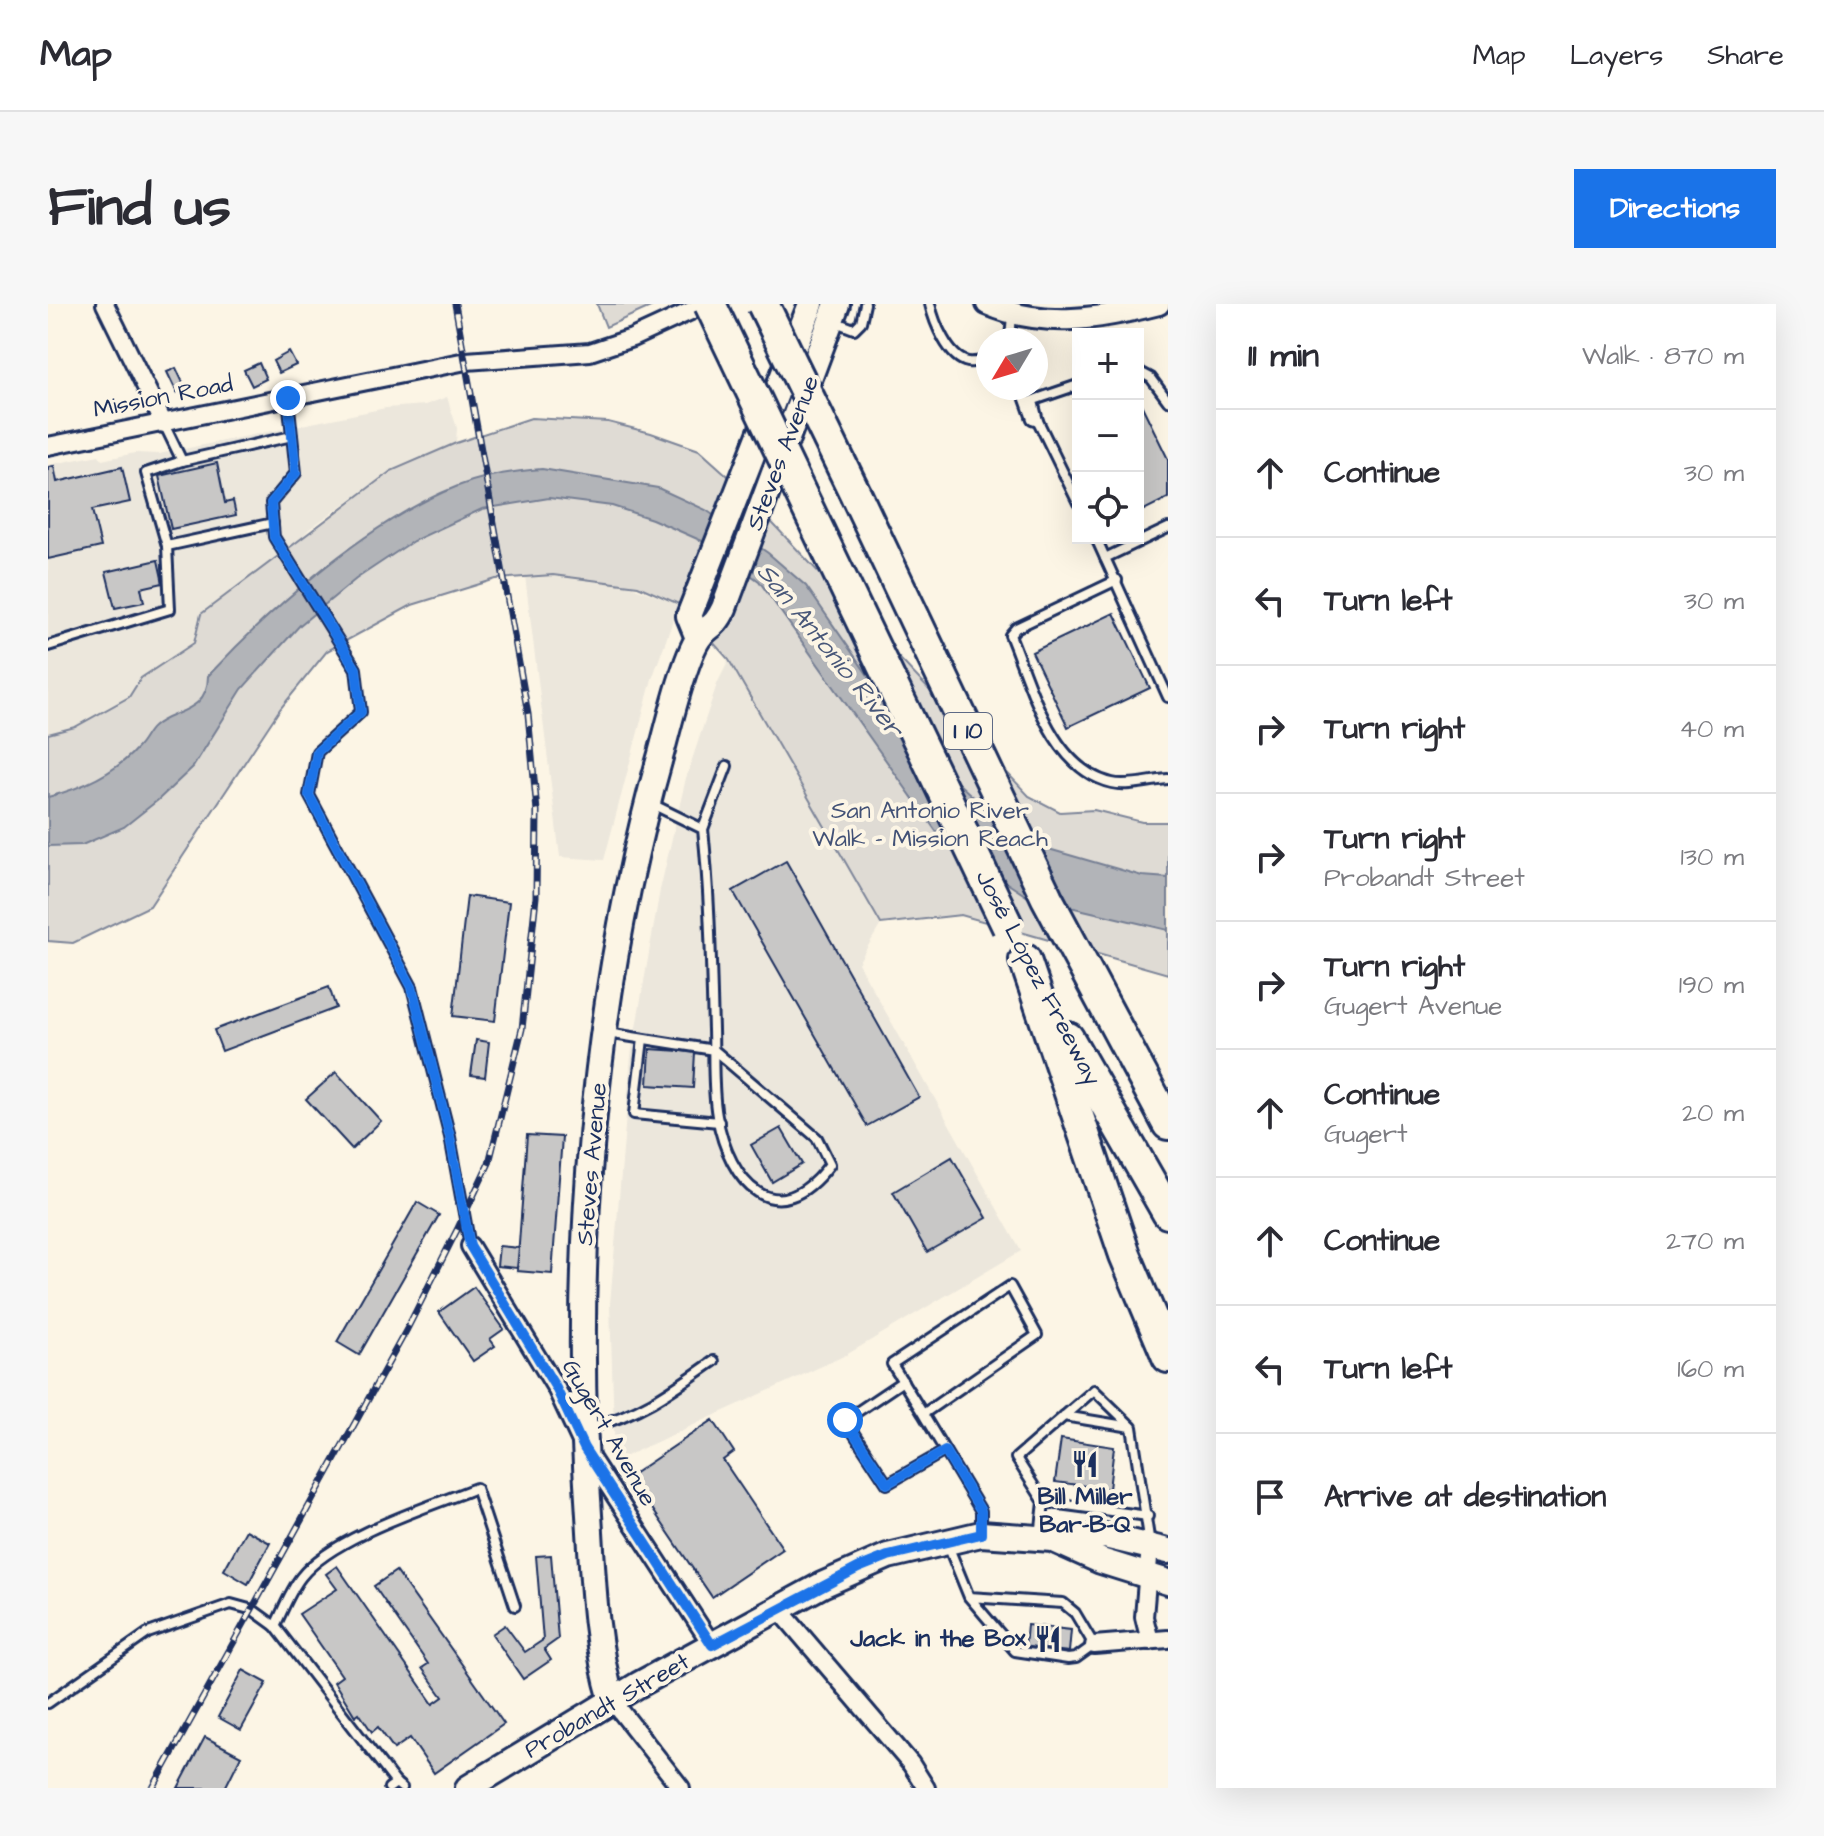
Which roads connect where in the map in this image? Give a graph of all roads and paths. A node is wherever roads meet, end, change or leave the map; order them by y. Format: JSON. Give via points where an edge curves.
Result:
{"nodes":[{"id":1,"x":105,"y":304,"type":"edge"},
{"id":2,"x":708,"y":304,"type":"edge"},
{"id":3,"x":763,"y":304,"type":"edge"},
{"id":4,"x":811,"y":304,"type":"edge"},
{"id":5,"x":865,"y":304,"type":"edge"},
{"id":6,"x":930,"y":304,"type":"edge"},
{"id":7,"x":987,"y":304,"type":"edge"},
{"id":8,"x":1159,"y":304,"type":"edge"},
{"id":9,"x":834,"y":312,"type":"edge"},
{"id":10,"x":1012,"y":313,"type":"junction"},
{"id":11,"x":1011,"y":328,"type":"edge"},
{"id":12,"x":976,"y":361,"type":"edge"},
{"id":13,"x":1144,"y":374,"type":"edge"},
{"id":14,"x":1072,"y":387,"type":"edge"},
{"id":15,"x":288,"y":398,"type":"junction"},
{"id":16,"x":1168,"y":401,"type":"edge"},
{"id":17,"x":1028,"y":402,"type":"joint"},
{"id":18,"x":164,"y":424,"type":"junction"},
{"id":19,"x":292,"y":436,"type":"junction"},
{"id":20,"x":48,"y":446,"type":"edge"},
{"id":21,"x":182,"y":461,"type":"junction"},
{"id":22,"x":1072,"y":491,"type":"edge"},
{"id":23,"x":273,"y":523,"type":"junction"},
{"id":24,"x":1168,"y":528,"type":"edge"},
{"id":25,"x":1099,"y":544,"type":"edge"},
{"id":26,"x":167,"y":546,"type":"junction"},
{"id":27,"x":1105,"y":558,"type":"junction"},
{"id":28,"x":1117,"y":580,"type":"junction"},
{"id":29,"x":698,"y":638,"type":"junction"},
{"id":30,"x":48,"y":646,"type":"edge"},
{"id":31,"x":1164,"y":677,"type":"edge"},
{"id":32,"x":1168,"y":697,"type":"edge"},
{"id":33,"x":727,"y":766,"type":"dead end"},
{"id":34,"x":1168,"y":779,"type":"edge"},
{"id":35,"x":648,"y":802,"type":"junction"},
{"id":36,"x":703,"y":829,"type":"junction"},
{"id":37,"x":1025,"y":960,"type":"junction"},
{"id":38,"x":1114,"y":1027,"type":"junction"},
{"id":39,"x":605,"y":1032,"type":"junction"},
{"id":40,"x":643,"y":1039,"type":"junction"},
{"id":41,"x":714,"y":1050,"type":"junction"},
{"id":42,"x":1168,"y":1084,"type":"edge"},
{"id":43,"x":719,"y":1122,"type":"junction"},
{"id":44,"x":1168,"y":1124,"type":"edge"},
{"id":45,"x":1168,"y":1213,"type":"edge"},
{"id":46,"x":470,"y":1246,"type":"joint"},
{"id":47,"x":1168,"y":1357,"type":"edge"},
{"id":48,"x":714,"y":1361,"type":"dead end"},
{"id":49,"x":903,"y":1381,"type":"junction"},
{"id":50,"x":923,"y":1414,"type":"junction"},
{"id":51,"x":1064,"y":1416,"type":"junction"},
{"id":52,"x":1132,"y":1427,"type":"junction"},
{"id":53,"x":583,"y":1439,"type":"junction"},
{"id":54,"x":945,"y":1451,"type":"junction"},
{"id":55,"x":1044,"y":1502,"type":"junction"},
{"id":56,"x":1148,"y":1516,"type":"junction"},
{"id":57,"x":981,"y":1534,"type":"junction"},
{"id":58,"x":1052,"y":1539,"type":"junction"},
{"id":59,"x":946,"y":1541,"type":"junction"},
{"id":60,"x":1159,"y":1548,"type":"edge"},
{"id":61,"x":1158,"y":1579,"type":"edge"},
{"id":62,"x":969,"y":1597,"type":"junction"},
{"id":63,"x":515,"y":1606,"type":"dead end"},
{"id":64,"x":778,"y":1608,"type":"junction"},
{"id":65,"x":275,"y":1626,"type":"junction"},
{"id":66,"x":1168,"y":1639,"type":"edge"},
{"id":67,"x":1150,"y":1641,"type":"junction"},
{"id":68,"x":712,"y":1645,"type":"junction"},
{"id":69,"x":1094,"y":1645,"type":"junction"},
{"id":70,"x":612,"y":1700,"type":"junction"},
{"id":71,"x":48,"y":1703,"type":"edge"},
{"id":72,"x":396,"y":1786,"type":"edge"},
{"id":73,"x":468,"y":1788,"type":"edge"},
{"id":74,"x":681,"y":1788,"type":"edge"},
{"id":75,"x":926,"y":1788,"type":"edge"}],
"edges":[{"from":1,"to":18,"type":"street"},
{"from":2,"to":15,"type":"street","name":"Mission Road","via":[[590,352],[466,361]]},
{"from":2,"to":37,"type":"highway","name":"José López Freeway","number":"I 10","bridge":true},
{"from":3,"to":38,"type":"highway","name":"José López Freeway","number":"I 10","bridge":true},
{"from":4,"to":29,"type":"main road","name":"Steves Avenue","via":[[689,616]]},
{"from":5,"to":9,"type":"lane","via":[[854,329]]},
{"from":6,"to":12,"type":"lane","via":[[950,348]]},
{"from":7,"to":10,"type":"street"},
{"from":8,"to":10,"type":"street","via":[[1079,320]]},
{"from":9,"to":29,"type":"main road","name":"Steves Avenue","via":[[724,608],[716,625]]},
{"from":10,"to":11,"type":"lane"},
{"from":13,"to":16,"type":"lane"},
{"from":14,"to":17,"type":"lane"},
{"from":15,"to":18,"type":"street","name":"Mission Road"},
{"from":15,"to":19,"type":"lane"},
{"from":17,"to":22,"type":"lane","via":[[1034,405]]},
{"from":18,"to":20,"type":"street","name":"Mission Road"},
{"from":18,"to":21,"type":"lane"},
{"from":19,"to":21,"type":"lane"},
{"from":19,"to":23,"type":"lane","via":[[296,473],[271,503]]},
{"from":21,"to":26,"type":"lane","via":[[146,473]]},
{"from":23,"to":26,"type":"lane"},
{"from":23,"to":46,"type":"lane","via":[[274,537],[356,669],[361,712],[317,752],[309,795],[412,987],[450,1137]]},
{"from":24,"to":27,"type":"lane"},
{"from":25,"to":27,"type":"lane"},
{"from":26,"to":30,"type":"lane","via":[[170,609]]},
{"from":27,"to":28,"type":"lane"},
{"from":28,"to":31,"type":"lane"},
{"from":28,"to":34,"type":"lane","via":[[1010,635],[1047,721],[1072,762],[1113,783]]},
{"from":29,"to":35,"type":"main road","name":"Steves Avenue"},
{"from":31,"to":32,"type":"lane"},
{"from":33,"to":36,"type":"lane"},
{"from":35,"to":36,"type":"lane"},
{"from":35,"to":39,"type":"main road","name":"Steves Avenue"},
{"from":36,"to":41,"type":"lane"},
{"from":37,"to":45,"type":"highway","name":"José López Freeway","number":"I 10"},
{"from":37,"to":47,"type":"highway","via":[[1125,1255]]},
{"from":38,"to":42,"type":"highway"},
{"from":38,"to":44,"type":"highway","name":"José López Freeway","number":"I 10"},
{"from":39,"to":40,"type":"lane"},
{"from":39,"to":53,"type":"main road","name":"Steves Avenue","via":[[588,1179]]},
{"from":40,"to":41,"type":"lane"},
{"from":40,"to":43,"type":"lane","via":[[634,1114]]},
{"from":41,"to":43,"type":"lane"},
{"from":41,"to":43,"type":"lane","via":[[817,1138],[830,1164],[800,1196],[773,1199],[754,1192],[728,1153]]},
{"from":46,"to":53,"type":"street","name":"Gugert Avenue"},
{"from":48,"to":53,"type":"lane","via":[[650,1406]]},
{"from":49,"to":50,"type":"lane"},
{"from":49,"to":50,"type":"lane","via":[[892,1364],[1010,1286],[1037,1335]]},
{"from":49,"to":54,"type":"lane","via":[[845,1420],[887,1484]]},
{"from":50,"to":54,"type":"lane"},
{"from":51,"to":52,"type":"lane"},
{"from":51,"to":52,"type":"lane","via":[[1094,1390]]},
{"from":51,"to":55,"type":"lane","via":[[1016,1458]]},
{"from":52,"to":56,"type":"lane"},
{"from":53,"to":68,"type":"street","name":"Gugert Avenue"},
{"from":53,"to":70,"type":"main road","name":"Steves Avenue","via":[[598,1647]]},
{"from":54,"to":57,"type":"lane","via":[[981,1511]]},
{"from":55,"to":56,"type":"lane"},
{"from":55,"to":58,"type":"lane"},
{"from":56,"to":60,"type":"lane"},
{"from":57,"to":58,"type":"main road","name":"Probandt Street"},
{"from":57,"to":59,"type":"main road","name":"Probandt Street"},
{"from":58,"to":60,"type":"main road","name":"Probandt Street","via":[[1105,1536]]},
{"from":58,"to":61,"type":"main road","name":"Probandt Street"},
{"from":59,"to":62,"type":"lane"},
{"from":59,"to":64,"type":"main road","name":"Probandt Street","via":[[868,1564]]},
{"from":60,"to":61,"type":"street"},
{"from":61,"to":67,"type":"street","via":[[1144,1617]]},
{"from":62,"to":69,"type":"lane","via":[[1063,1603]]},
{"from":62,"to":69,"type":"lane","via":[[1015,1651],[1068,1659]]},
{"from":63,"to":65,"type":"lane","via":[[476,1488],[356,1537],[320,1560],[301,1576]]},
{"from":64,"to":68,"type":"main road","name":"Probandt Street"},
{"from":64,"to":75,"type":"street"},
{"from":65,"to":71,"type":"lane","via":[[253,1610],[231,1604],[148,1633]]},
{"from":65,"to":72,"type":"lane"},
{"from":66,"to":67,"type":"street"},
{"from":67,"to":69,"type":"street"},
{"from":68,"to":70,"type":"main road","name":"Probandt Street"},
{"from":70,"to":73,"type":"main road","name":"Probandt Street"},
{"from":70,"to":74,"type":"street"}]}
